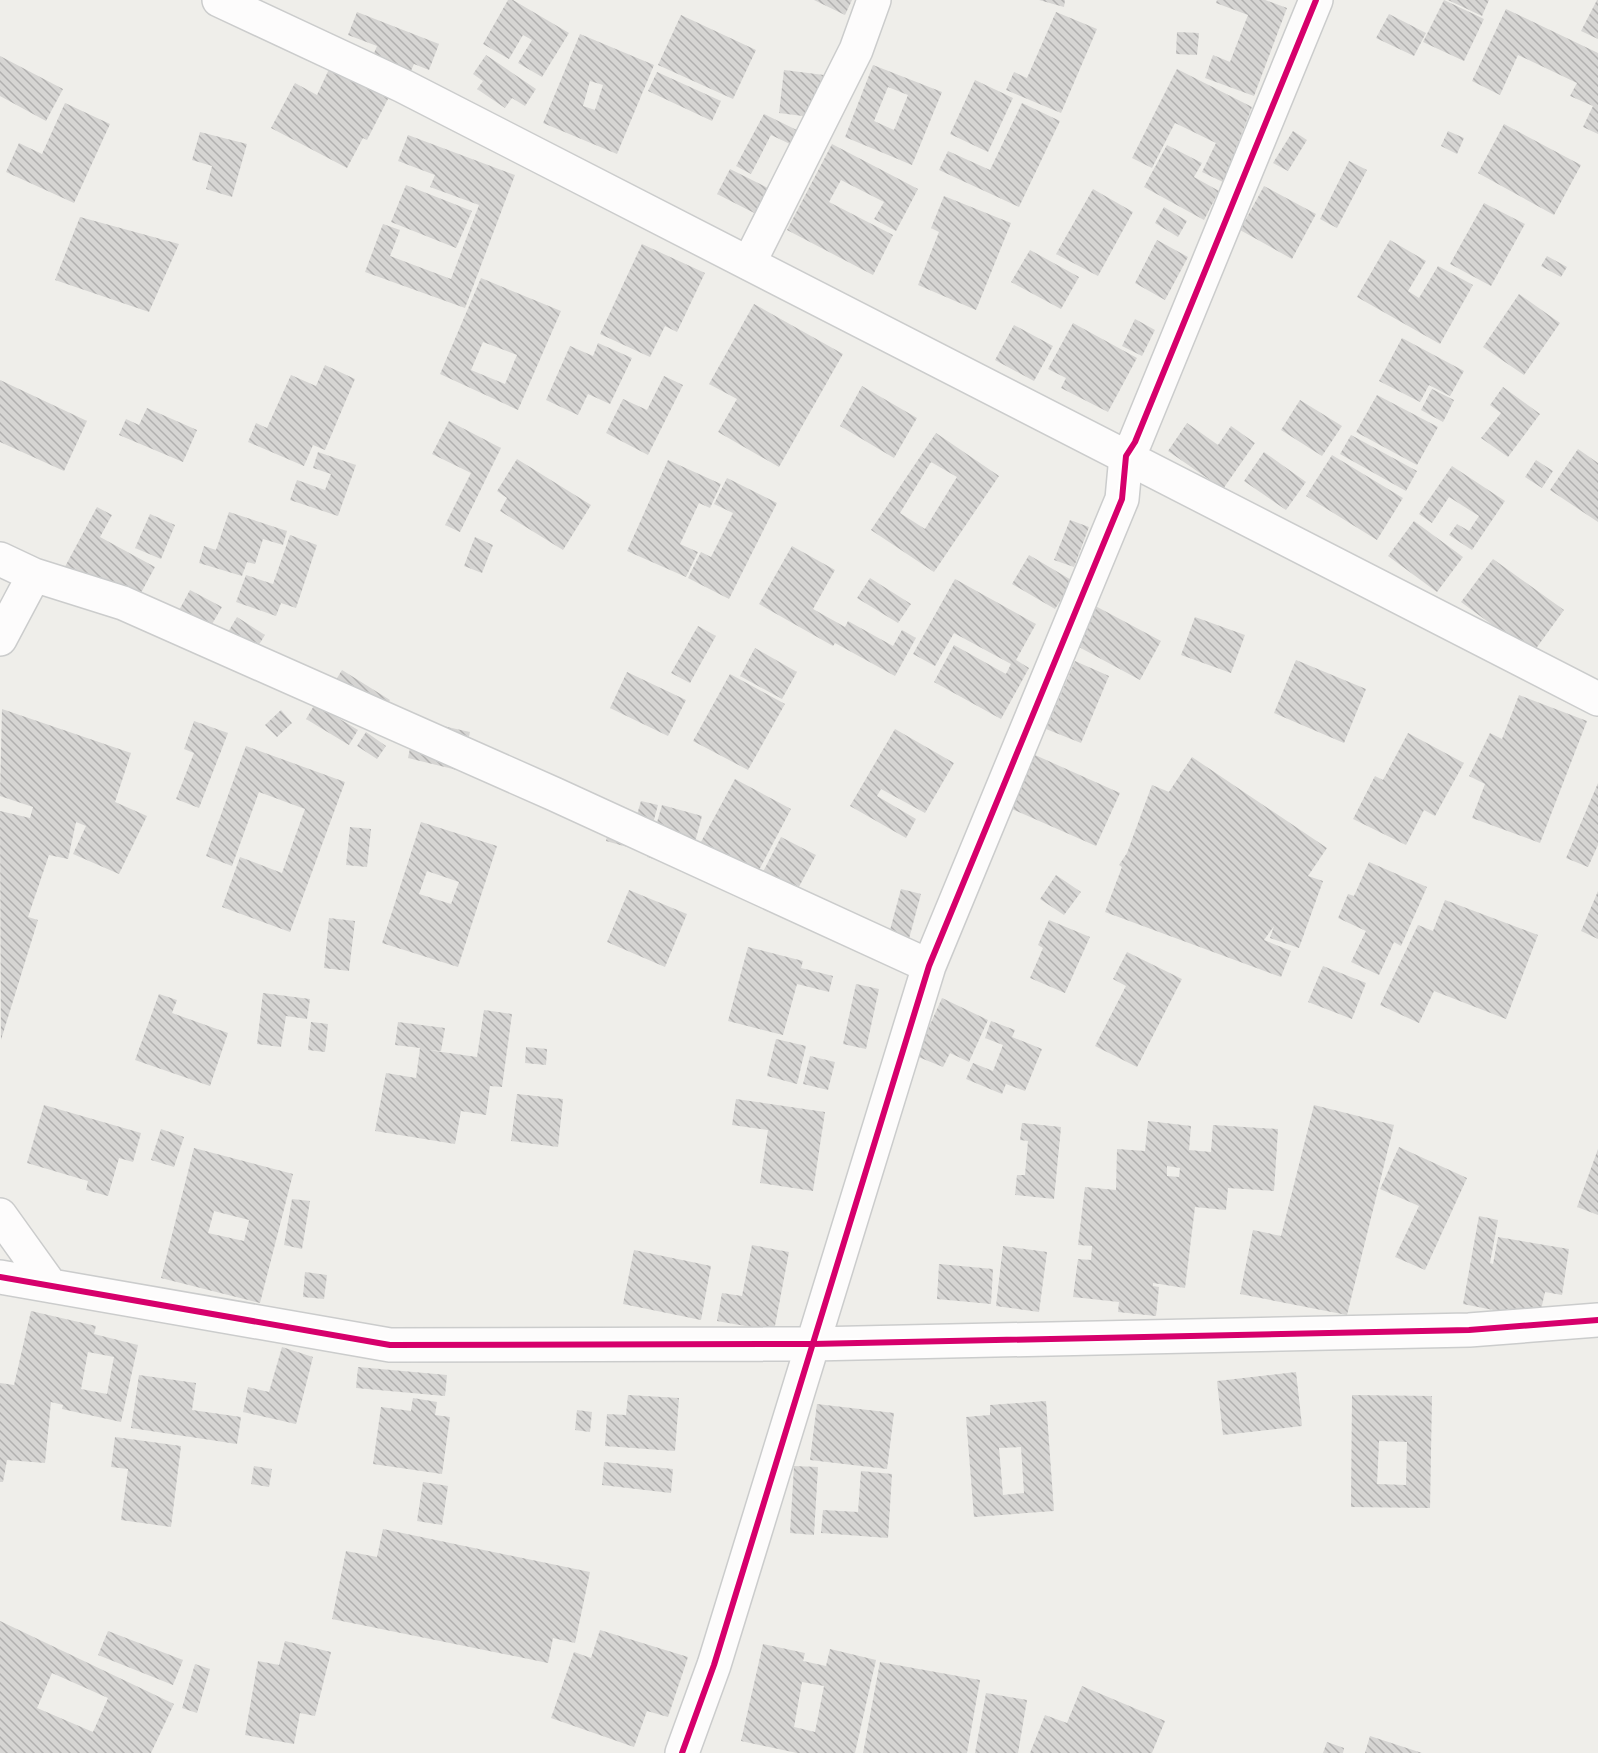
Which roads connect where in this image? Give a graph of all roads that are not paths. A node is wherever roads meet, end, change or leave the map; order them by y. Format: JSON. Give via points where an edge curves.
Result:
{"nodes":[{"id":1,"x":219,"y":0,"type":"edge"},
{"id":2,"x":874,"y":0,"type":"edge"},
{"id":3,"x":1316,"y":0,"type":"edge"},
{"id":4,"x":749,"y":263,"type":"junction"},
{"id":5,"x":1126,"y":456,"type":"junction"},
{"id":6,"x":0,"y":559,"type":"edge"},
{"id":7,"x":34,"y":574,"type":"junction"},
{"id":8,"x":0,"y":639,"type":"edge"},
{"id":9,"x":1598,"y":699,"type":"edge"},
{"id":10,"x":929,"y":966,"type":"junction"},
{"id":11,"x":0,"y":1215,"type":"edge"},
{"id":12,"x":0,"y":1277,"type":"edge"},
{"id":13,"x":51,"y":1287,"type":"junction"},
{"id":14,"x":1598,"y":1320,"type":"edge"},
{"id":15,"x":812,"y":1344,"type":"junction"},
{"id":16,"x":682,"y":1753,"type":"edge"}],
"edges":[{"from":1,"to":4,"type":"street","via":[[403,86]]},
{"from":2,"to":4,"type":"street","via":[[856,50]]},
{"from":3,"to":5,"type":"street","via":[[1136,442]]},
{"from":4,"to":5,"type":"street"},
{"from":5,"to":9,"type":"street"},
{"from":5,"to":10,"type":"street","via":[[1122,499]]},
{"from":6,"to":7,"type":"street"},
{"from":7,"to":8,"type":"street"},
{"from":7,"to":10,"type":"street","via":[[123,603]]},
{"from":10,"to":15,"type":"street"},
{"from":11,"to":13,"type":"street"},
{"from":12,"to":13,"type":"street"},
{"from":13,"to":15,"type":"street","via":[[390,1345]]},
{"from":14,"to":15,"type":"street","via":[[1469,1330]]},
{"from":15,"to":16,"type":"street","via":[[714,1665]]}]}
